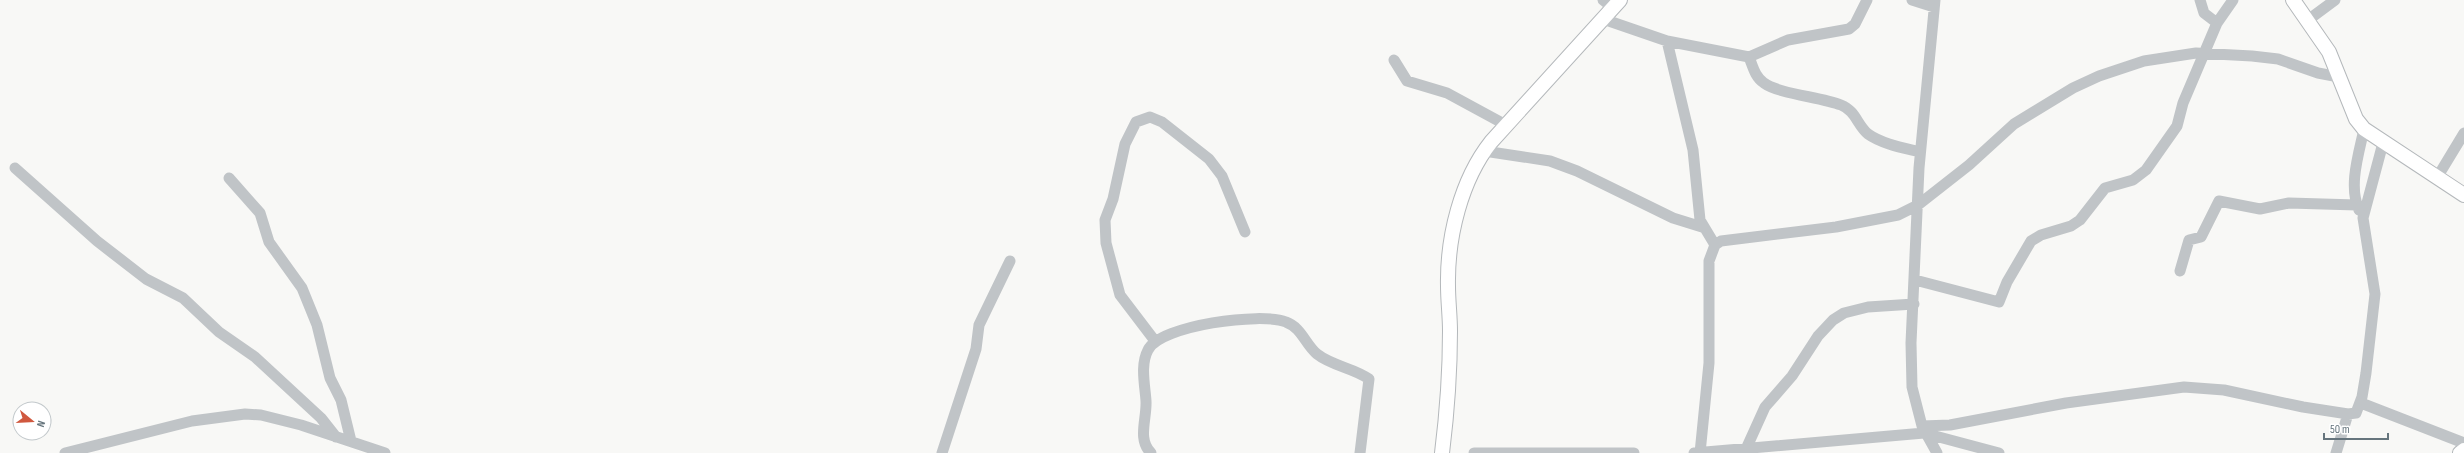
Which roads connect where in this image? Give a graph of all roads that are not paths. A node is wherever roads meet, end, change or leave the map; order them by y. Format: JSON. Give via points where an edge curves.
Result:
{"nodes":[{"id":1,"x":1867,"y":0,"type":"edge"},
{"id":2,"x":1912,"y":0,"type":"edge"},
{"id":3,"x":2200,"y":0,"type":"edge"},
{"id":4,"x":2233,"y":0,"type":"edge"},
{"id":5,"x":2292,"y":0,"type":"edge"},
{"id":6,"x":2335,"y":0,"type":"edge"},
{"id":7,"x":1612,"y":3,"type":"edge"},
{"id":8,"x":1935,"y":4,"type":"edge"},
{"id":9,"x":1603,"y":20,"type":"junction"},
{"id":10,"x":2308,"y":20,"type":"junction"},
{"id":11,"x":2217,"y":23,"type":"junction"},
{"id":12,"x":1667,"y":41,"type":"junction"},
{"id":13,"x":2205,"y":53,"type":"junction"},
{"id":14,"x":1749,"y":58,"type":"junction"},
{"id":15,"x":1394,"y":60,"type":"dead end"},
{"id":16,"x":2339,"y":77,"type":"junction"},
{"id":17,"x":1506,"y":125,"type":"junction"},
{"id":18,"x":2364,"y":129,"type":"junction"},
{"id":19,"x":2464,"y":134,"type":"edge"},
{"id":20,"x":2383,"y":143,"type":"junction"},
{"id":21,"x":1484,"y":151,"type":"junction"},
{"id":22,"x":1920,"y":152,"type":"junction"},
{"id":23,"x":15,"y":168,"type":"dead end"},
{"id":24,"x":2438,"y":176,"type":"junction"},
{"id":25,"x":229,"y":178,"type":"dead end"},
{"id":26,"x":2464,"y":195,"type":"edge"},
{"id":27,"x":1918,"y":205,"type":"junction"},
{"id":28,"x":2357,"y":205,"type":"junction"},
{"id":29,"x":2363,"y":218,"type":"junction"},
{"id":30,"x":1702,"y":227,"type":"junction"},
{"id":31,"x":1245,"y":232,"type":"dead end"},
{"id":32,"x":1715,"y":245,"type":"junction"},
{"id":33,"x":1010,"y":261,"type":"dead end"},
{"id":34,"x":2180,"y":271,"type":"dead end"},
{"id":35,"x":1915,"y":280,"type":"junction"},
{"id":36,"x":1914,"y":304,"type":"junction"},
{"id":37,"x":1155,"y":341,"type":"junction"},
{"id":38,"x":2361,"y":403,"type":"junction"},
{"id":39,"x":2348,"y":414,"type":"junction"},
{"id":40,"x":1923,"y":430,"type":"junction"},
{"id":41,"x":336,"y":437,"type":"junction"},
{"id":42,"x":351,"y":441,"type":"junction"},
{"id":43,"x":2464,"y":443,"type":"edge"},
{"id":44,"x":2464,"y":450,"type":"edge"},
{"id":45,"x":1742,"y":451,"type":"edge"},
{"id":46,"x":65,"y":453,"type":"edge"},
{"id":47,"x":385,"y":453,"type":"edge"},
{"id":48,"x":942,"y":453,"type":"edge"},
{"id":49,"x":1151,"y":453,"type":"edge"},
{"id":50,"x":1360,"y":453,"type":"edge"},
{"id":51,"x":1442,"y":453,"type":"edge"},
{"id":52,"x":1474,"y":453,"type":"edge"},
{"id":53,"x":1631,"y":453,"type":"edge"},
{"id":54,"x":1698,"y":453,"type":"edge"},
{"id":55,"x":1937,"y":453,"type":"edge"},
{"id":56,"x":1999,"y":453,"type":"edge"},
{"id":57,"x":2336,"y":453,"type":"edge"},
{"id":58,"x":2460,"y":453,"type":"edge"}],
"edges":[{"from":1,"to":14,"type":"street","via":[[1855,24],[1849,29],[1788,40]]},
{"from":2,"to":8,"type":"street"},
{"from":3,"to":11,"type":"street","via":[[2204,13]]},
{"from":4,"to":11,"type":"street"},
{"from":5,"to":10,"type":"main road"},
{"from":6,"to":10,"type":"street"},
{"from":7,"to":9,"type":"main road"},
{"from":8,"to":22,"type":"street"},
{"from":9,"to":12,"type":"street"},
{"from":9,"to":17,"type":"main road"},
{"from":10,"to":16,"type":"main road","via":[[2329,52]]},
{"from":11,"to":13,"type":"street"},
{"from":12,"to":14,"type":"street"},
{"from":12,"to":30,"type":"street","via":[[1693,150]]},
{"from":13,"to":16,"type":"street","via":[[2278,60]]},
{"from":13,"to":27,"type":"street","via":[[2144,61],[2073,88],[2014,124],[1969,165]]},
{"from":13,"to":35,"type":"street","via":[[2183,103],[2177,126],[2146,170],[2133,180],[2105,188],[2080,220],[2071,226],[2040,235],[2031,241],[2007,282],[1999,302]]},
{"from":14,"to":22,"type":"street","via":[[1759,79],[1771,87],[1842,106],[1855,114],[1870,135],[1884,142]]},
{"from":15,"to":17,"type":"street","via":[[1407,81],[1447,92]]},
{"from":16,"to":18,"type":"main road","via":[[2356,119]]},
{"from":17,"to":21,"type":"main road"},
{"from":18,"to":20,"type":"main road"},
{"from":18,"to":28,"type":"street","via":[[2356,167]]},
{"from":19,"to":24,"type":"street"},
{"from":20,"to":24,"type":"main road"},
{"from":20,"to":29,"type":"street"},
{"from":21,"to":30,"type":"street","via":[[1550,161],[1577,170],[1673,218]]},
{"from":21,"to":51,"type":"main road","via":[[1462,195],[1454,231],[1448,284],[1450,331]]},
{"from":22,"to":27,"type":"street"},
{"from":23,"to":41,"type":"street","via":[[97,241],[146,279],[183,298],[219,332],[255,357],[321,418]]},
{"from":24,"to":26,"type":"main road"},
{"from":25,"to":42,"type":"street","via":[[260,213],[269,242],[302,288],[317,326],[330,378],[341,400]]},
{"from":27,"to":32,"type":"street","via":[[1898,215],[1843,226],[1731,240]]},
{"from":27,"to":35,"type":"street"},
{"from":28,"to":29,"type":"street"},
{"from":28,"to":34,"type":"street","via":[[2289,203],[2260,209],[2219,201],[2200,238],[2189,240]]},
{"from":29,"to":38,"type":"street","via":[[2375,294]]},
{"from":30,"to":32,"type":"street"},
{"from":31,"to":37,"type":"street","via":[[1222,176],[1209,159],[1162,122],[1150,117],[1136,122],[1125,144],[1113,199],[1105,220],[1106,243],[1120,295]]},
{"from":32,"to":54,"type":"street","via":[[1709,261],[1709,363]]},
{"from":33,"to":48,"type":"street","via":[[979,325],[976,349]]},
{"from":35,"to":36,"type":"street"},
{"from":36,"to":40,"type":"street","via":[[1911,343],[1912,387]]},
{"from":36,"to":45,"type":"street","via":[[1868,307],[1844,313],[1833,320],[1818,336],[1792,376],[1765,407]]},
{"from":37,"to":49,"type":"street","via":[[1148,350],[1144,368],[1146,408],[1143,442]]},
{"from":37,"to":50,"type":"street","via":[[1190,329],[1231,320],[1273,319],[1287,322],[1304,335],[1318,354],[1369,379]]},
{"from":38,"to":39,"type":"street","via":[[2356,413]]},
{"from":38,"to":43,"type":"street"},
{"from":39,"to":40,"type":"street","via":[[2224,390],[2184,387],[2066,403]]},
{"from":39,"to":57,"type":"street"},
{"from":40,"to":45,"type":"street"},
{"from":40,"to":55,"type":"street"},
{"from":40,"to":56,"type":"street"},
{"from":41,"to":42,"type":"street"},
{"from":41,"to":46,"type":"street","via":[[261,415],[227,415],[192,421]]},
{"from":42,"to":47,"type":"street"},
{"from":44,"to":58,"type":"main road"},
{"from":45,"to":54,"type":"street"},
{"from":52,"to":53,"type":"street"}]}
